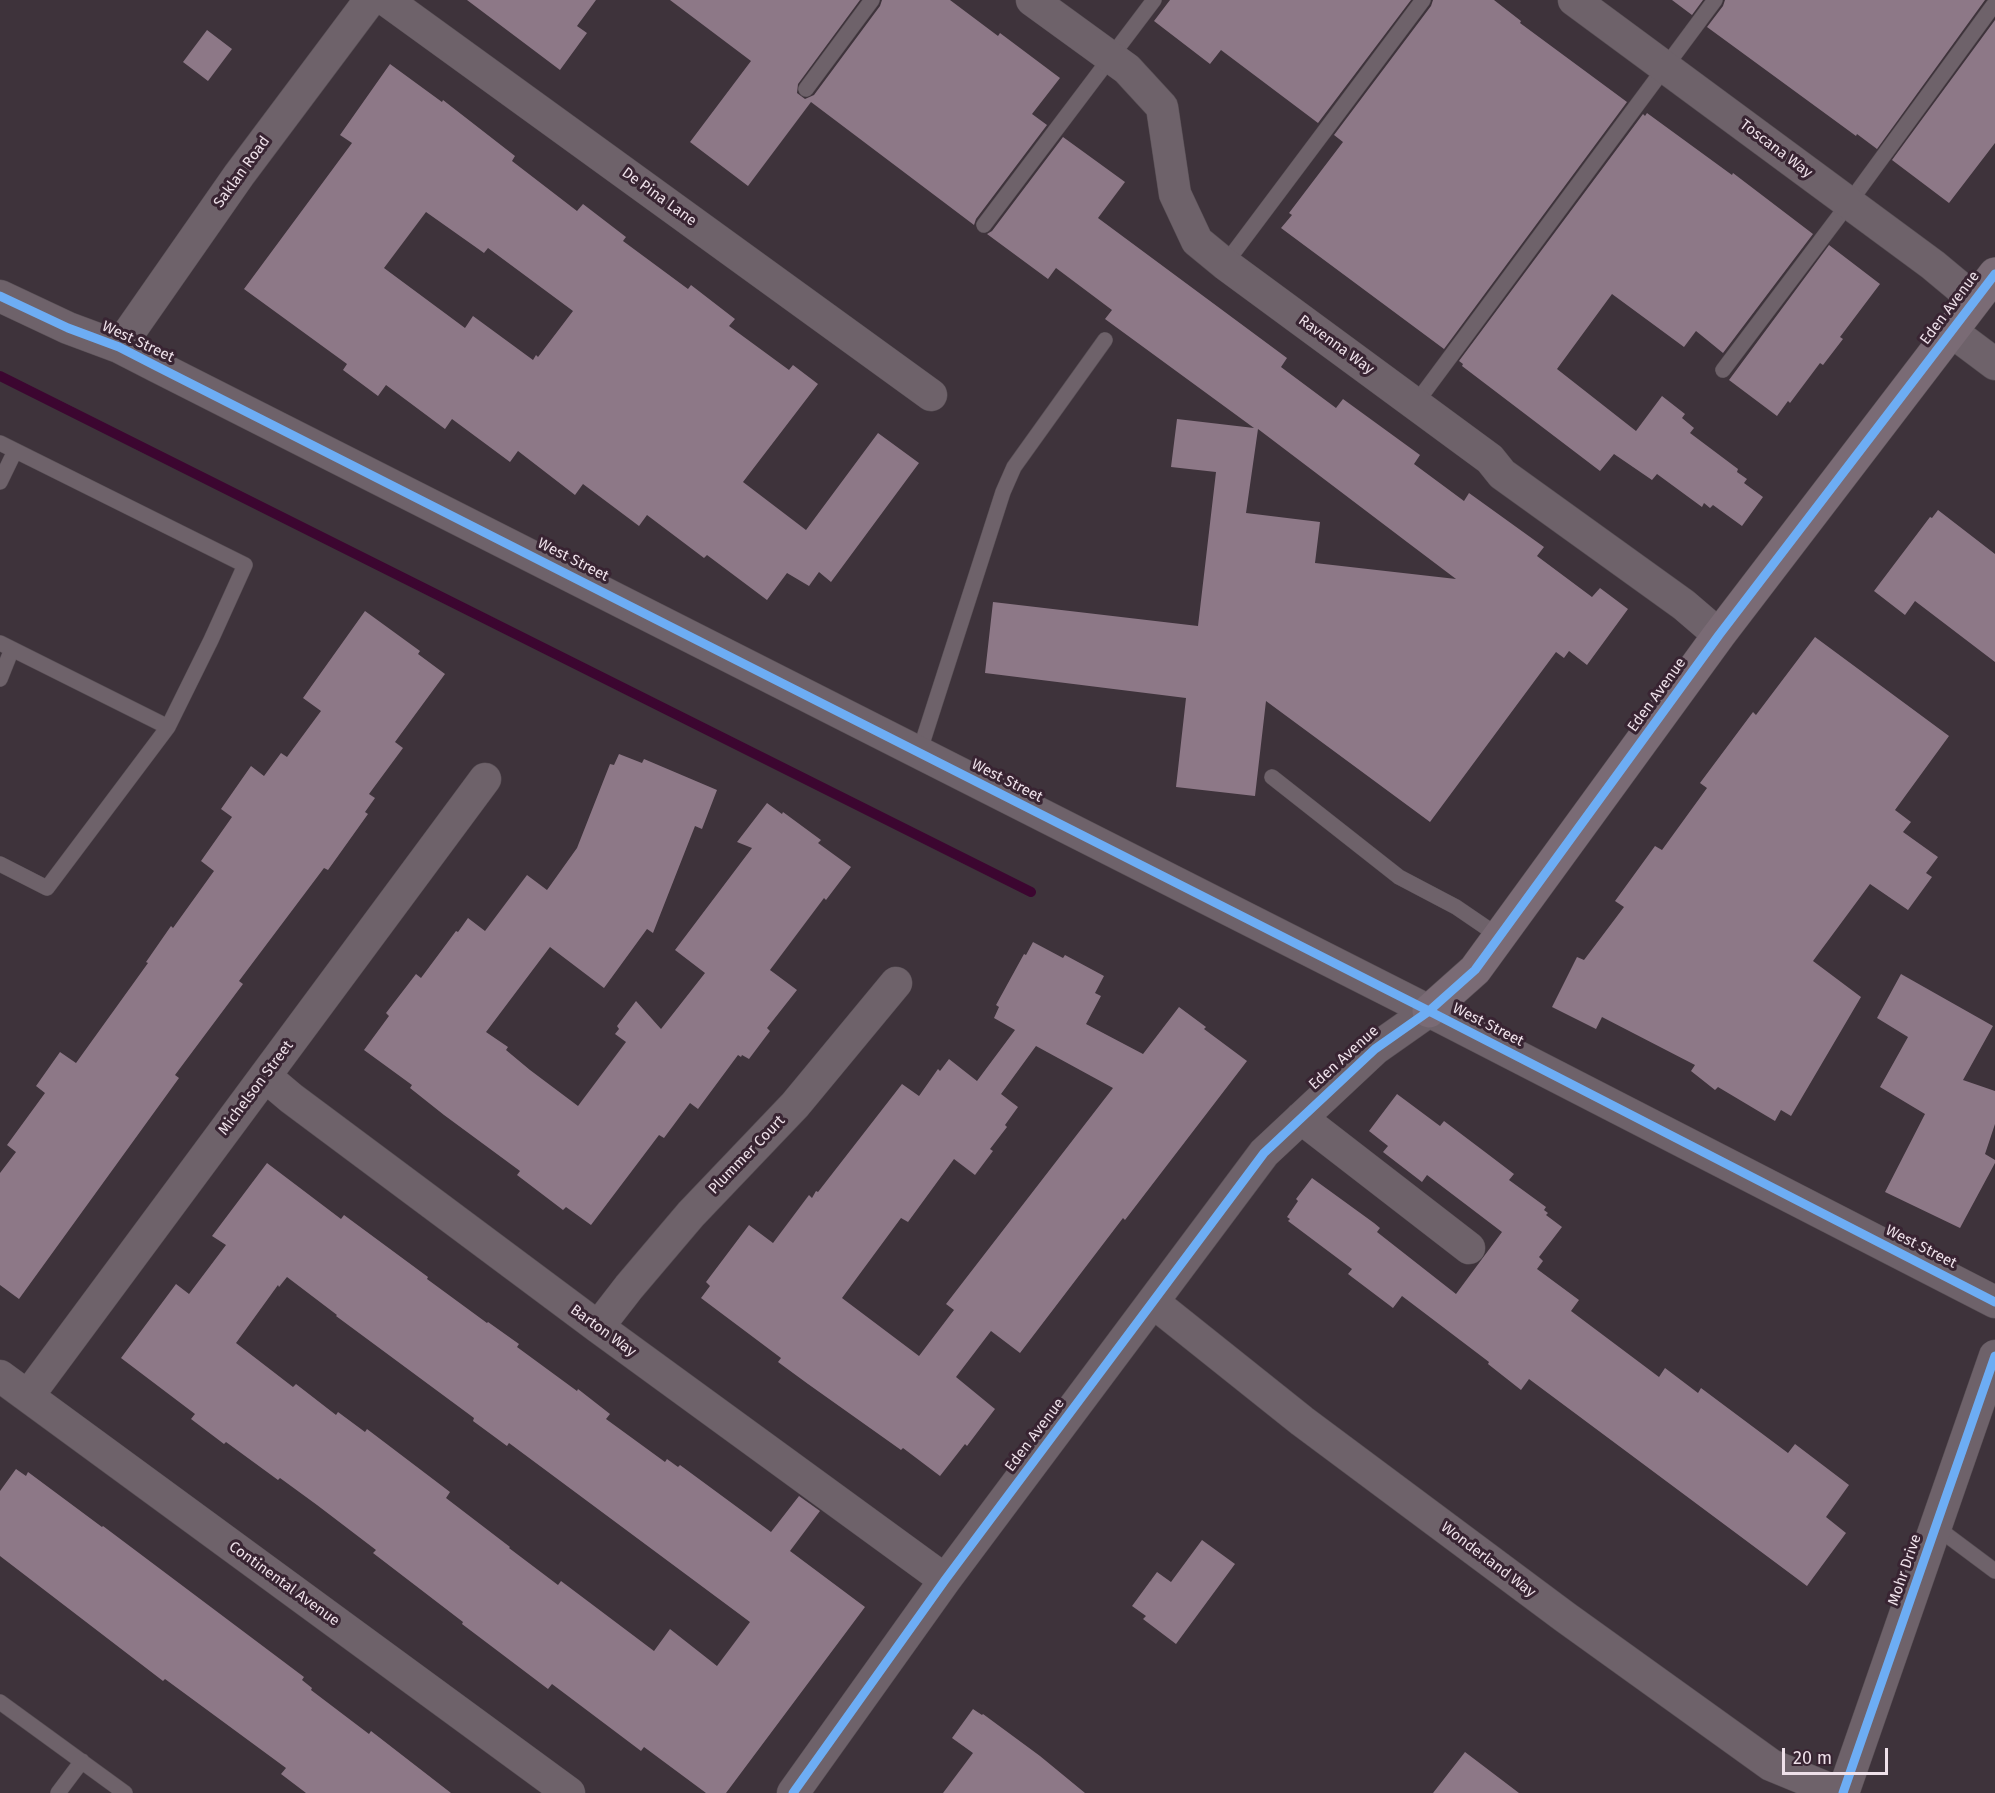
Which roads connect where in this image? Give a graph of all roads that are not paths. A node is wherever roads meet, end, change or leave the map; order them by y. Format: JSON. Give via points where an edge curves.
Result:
{"nodes":[{"id":1,"x":370,"y":0,"type":"edge"},
{"id":2,"x":386,"y":0,"type":"edge"},
{"id":3,"x":872,"y":0,"type":"edge"},
{"id":4,"x":1032,"y":0,"type":"edge"},
{"id":5,"x":1154,"y":0,"type":"edge"},
{"id":6,"x":1423,"y":0,"type":"edge"},
{"id":7,"x":1575,"y":0,"type":"edge"},
{"id":8,"x":1715,"y":0,"type":"edge"},
{"id":9,"x":1993,"y":6,"type":"dead end"},
{"id":10,"x":1112,"y":58,"type":"junction"},
{"id":11,"x":1665,"y":67,"type":"junction"},
{"id":12,"x":806,"y":89,"type":"dead end"},
{"id":13,"x":1849,"y":203,"type":"junction"},
{"id":14,"x":984,"y":225,"type":"dead end"},
{"id":15,"x":1225,"y":264,"type":"junction"},
{"id":16,"x":1995,"y":274,"type":"edge"},
{"id":17,"x":0,"y":296,"type":"edge"},
{"id":18,"x":1975,"y":300,"type":"junction"},
{"id":19,"x":1951,"y":332,"type":"junction"},
{"id":20,"x":1105,"y":340,"type":"dead end"},
{"id":21,"x":119,"y":348,"type":"junction"},
{"id":22,"x":1995,"y":364,"type":"edge"},
{"id":23,"x":1723,"y":370,"type":"dead end"},
{"id":24,"x":931,"y":394,"type":"dead end"},
{"id":25,"x":1416,"y":403,"type":"junction"},
{"id":26,"x":0,"y":443,"type":"edge"},
{"id":27,"x":15,"y":451,"type":"junction"},
{"id":28,"x":0,"y":482,"type":"edge"},
{"id":29,"x":1719,"y":635,"type":"junction"},
{"id":30,"x":6,"y":646,"type":"edge"},
{"id":31,"x":0,"y":679,"type":"edge"},
{"id":32,"x":168,"y":727,"type":"junction"},
{"id":33,"x":919,"y":753,"type":"junction"},
{"id":34,"x":1272,"y":777,"type":"dead end"},
{"id":35,"x":485,"y":779,"type":"dead end"},
{"id":36,"x":0,"y":864,"type":"edge"},
{"id":37,"x":1500,"y":937,"type":"junction"},
{"id":38,"x":896,"y":983,"type":"dead end"},
{"id":39,"x":1429,"y":1011,"type":"junction"},
{"id":40,"x":265,"y":1076,"type":"junction"},
{"id":41,"x":1301,"y":1118,"type":"junction"},
{"id":42,"x":1469,"y":1248,"type":"dead end"},
{"id":43,"x":1153,"y":1302,"type":"junction"},
{"id":44,"x":1995,"y":1302,"type":"edge"},
{"id":45,"x":598,"y":1327,"type":"junction"},
{"id":46,"x":1995,"y":1356,"type":"edge"},
{"id":47,"x":0,"y":1376,"type":"edge"},
{"id":48,"x":28,"y":1396,"type":"junction"},
{"id":49,"x":1936,"y":1527,"type":"junction"},
{"id":50,"x":1995,"y":1571,"type":"edge"},
{"id":51,"x":945,"y":1580,"type":"junction"},
{"id":52,"x":0,"y":1702,"type":"edge"},
{"id":53,"x":82,"y":1761,"type":"junction"},
{"id":54,"x":58,"y":1793,"type":"edge"},
{"id":55,"x":125,"y":1793,"type":"edge"},
{"id":56,"x":569,"y":1793,"type":"edge"},
{"id":57,"x":793,"y":1793,"type":"edge"},
{"id":58,"x":1841,"y":1793,"type":"edge"}],
"edges":[{"from":1,"to":21,"type":"street","name":"Saklan Road","via":[[240,174]]},
{"from":2,"to":24,"type":"street","name":"De Pina Lane"},
{"from":3,"to":12,"type":"lane"},
{"from":4,"to":10,"type":"street","name":"Ravenna Way"},
{"from":5,"to":10,"type":"lane"},
{"from":6,"to":15,"type":"lane"},
{"from":7,"to":11,"type":"street","name":"Toscana Way"},
{"from":8,"to":11,"type":"lane"},
{"from":9,"to":13,"type":"lane"},
{"from":10,"to":14,"type":"lane"},
{"from":10,"to":15,"type":"street","name":"Ravenna Way","via":[[1162,107],[1175,194],[1197,241]]},
{"from":11,"to":13,"type":"street","name":"Toscana Way"},
{"from":11,"to":25,"type":"lane"},
{"from":13,"to":18,"type":"street","name":"Toscana Way"},
{"from":13,"to":23,"type":"lane"},
{"from":15,"to":25,"type":"street","name":"Ravenna Way"},
{"from":16,"to":18,"type":"street","name":"Eden Avenue"},
{"from":17,"to":21,"type":"street","name":"West Street"},
{"from":18,"to":19,"type":"street","name":"Eden Avenue"},
{"from":19,"to":22,"type":"street"},
{"from":19,"to":29,"type":"street","name":"Eden Avenue"},
{"from":20,"to":33,"type":"lane","via":[[1014,467]]},
{"from":21,"to":33,"type":"street","name":"West Street"},
{"from":25,"to":29,"type":"street","name":"Ravenna Way","via":[[1490,459],[1502,474],[1684,605]]},
{"from":26,"to":27,"type":"lane"},
{"from":27,"to":28,"type":"lane"},
{"from":27,"to":32,"type":"lane","via":[[245,565]]},
{"from":29,"to":37,"type":"street","name":"Eden Avenue"},
{"from":30,"to":31,"type":"lane"},
{"from":30,"to":32,"type":"lane"},
{"from":32,"to":36,"type":"lane","via":[[47,888]]},
{"from":33,"to":39,"type":"street","name":"West Street"},
{"from":34,"to":37,"type":"lane","via":[[1399,877],[1456,907]]},
{"from":35,"to":40,"type":"street","name":"Michelson Street"},
{"from":37,"to":39,"type":"street","name":"Eden Avenue","via":[[1475,969]]},
{"from":38,"to":45,"type":"street","name":"Plummer Court","via":[[795,1105],[691,1214]]},
{"from":39,"to":41,"type":"street","name":"Eden Avenue","via":[[1375,1049]]},
{"from":39,"to":44,"type":"street","name":"West Street"},
{"from":40,"to":45,"type":"street","name":"Barton Way"},
{"from":40,"to":48,"type":"street","name":"Michelson Street"},
{"from":41,"to":42,"type":"street"},
{"from":41,"to":43,"type":"street","name":"Eden Avenue","via":[[1264,1153]]},
{"from":43,"to":51,"type":"street","name":"Eden Avenue"},
{"from":43,"to":58,"type":"street","name":"Wonderland Way","via":[[1302,1421],[1771,1765]]},
{"from":45,"to":51,"type":"street","name":"Barton Way"},
{"from":46,"to":49,"type":"street","name":"Mohr Drive"},
{"from":47,"to":48,"type":"street","name":"Continental Avenue"},
{"from":48,"to":56,"type":"street","name":"Continental Avenue"},
{"from":49,"to":50,"type":"lane"},
{"from":49,"to":58,"type":"street","name":"Mohr Drive"},
{"from":51,"to":57,"type":"street","name":"Eden Avenue"},
{"from":52,"to":53,"type":"lane"},
{"from":53,"to":54,"type":"lane"},
{"from":53,"to":55,"type":"lane"}]}
